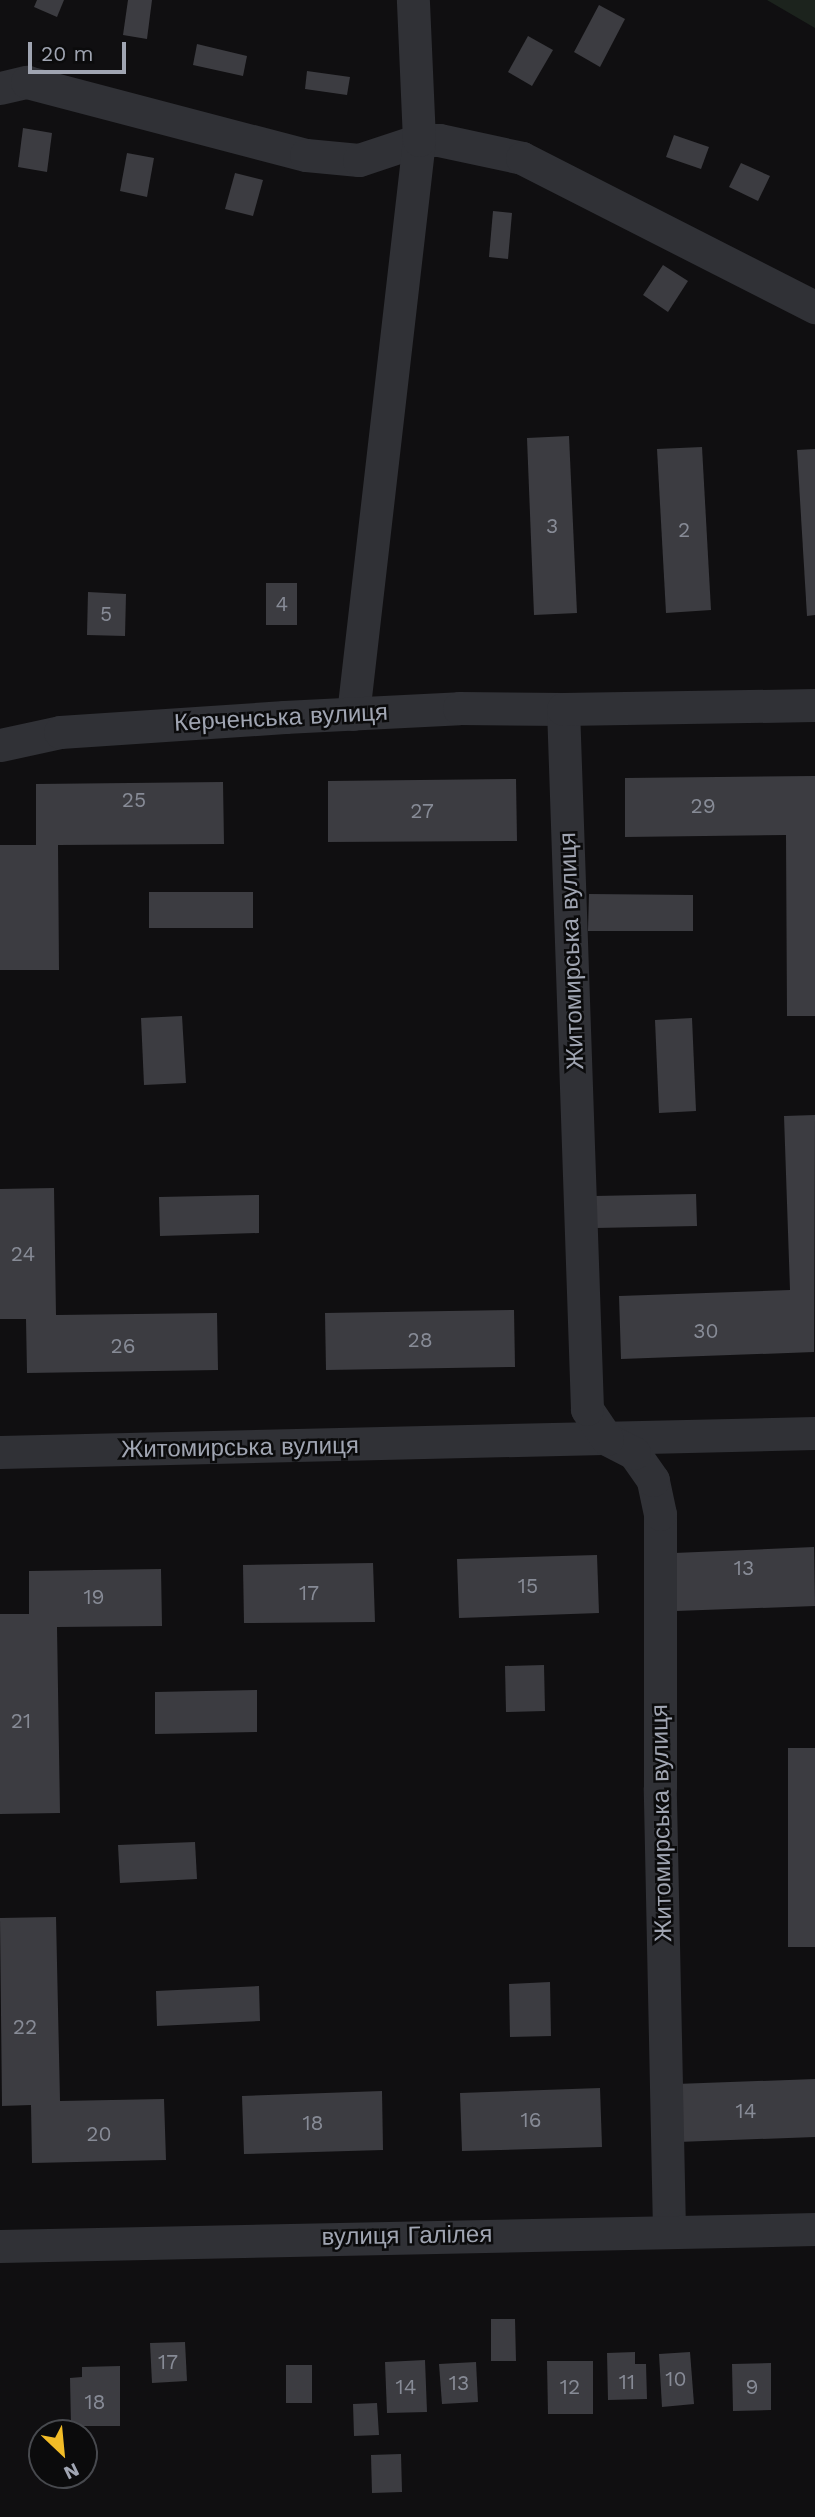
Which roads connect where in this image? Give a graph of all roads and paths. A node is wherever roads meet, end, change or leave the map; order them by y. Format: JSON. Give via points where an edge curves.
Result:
{"nodes":[{"id":1,"x":413,"y":0,"type":"edge"},
{"id":2,"x":0,"y":88,"type":"edge"},
{"id":3,"x":419,"y":140,"type":"junction"},
{"id":4,"x":815,"y":307,"type":"edge"},
{"id":5,"x":815,"y":705,"type":"edge"},
{"id":6,"x":563,"y":709,"type":"junction"},
{"id":7,"x":353,"y":714,"type":"junction"},
{"id":8,"x":0,"y":745,"type":"edge"},
{"id":9,"x":815,"y":1433,"type":"edge"},
{"id":10,"x":607,"y":1439,"type":"junction"},
{"id":11,"x":0,"y":1452,"type":"edge"},
{"id":12,"x":815,"y":2229,"type":"edge"},
{"id":13,"x":669,"y":2230,"type":"junction"},
{"id":14,"x":0,"y":2246,"type":"edge"}],
"edges":[{"from":1,"to":3,"type":"street"},
{"from":2,"to":3,"type":"street","via":[[27,82],[306,155],[359,160]]},
{"from":3,"to":4,"type":"street","via":[[522,158]]},
{"from":3,"to":7,"type":"street"},
{"from":5,"to":6,"type":"street"},
{"from":6,"to":7,"type":"street","name":"Керченська вулиця"},
{"from":6,"to":10,"type":"street","name":"Житомирська вулиця","via":[[587,1409]]},
{"from":7,"to":8,"type":"street","name":"Керченська вулиця","via":[[60,732]]},
{"from":9,"to":10,"type":"street","name":"Житомирська вулиця"},
{"from":10,"to":11,"type":"street","name":"Житомирська вулиця"},
{"from":10,"to":13,"type":"street","name":"Житомирська вулиця","via":[[634,1453],[653,1480],[660,1514]]},
{"from":12,"to":13,"type":"street","name":"вулиця Галілея"},
{"from":13,"to":14,"type":"street","name":"вулиця Галілея"}]}
